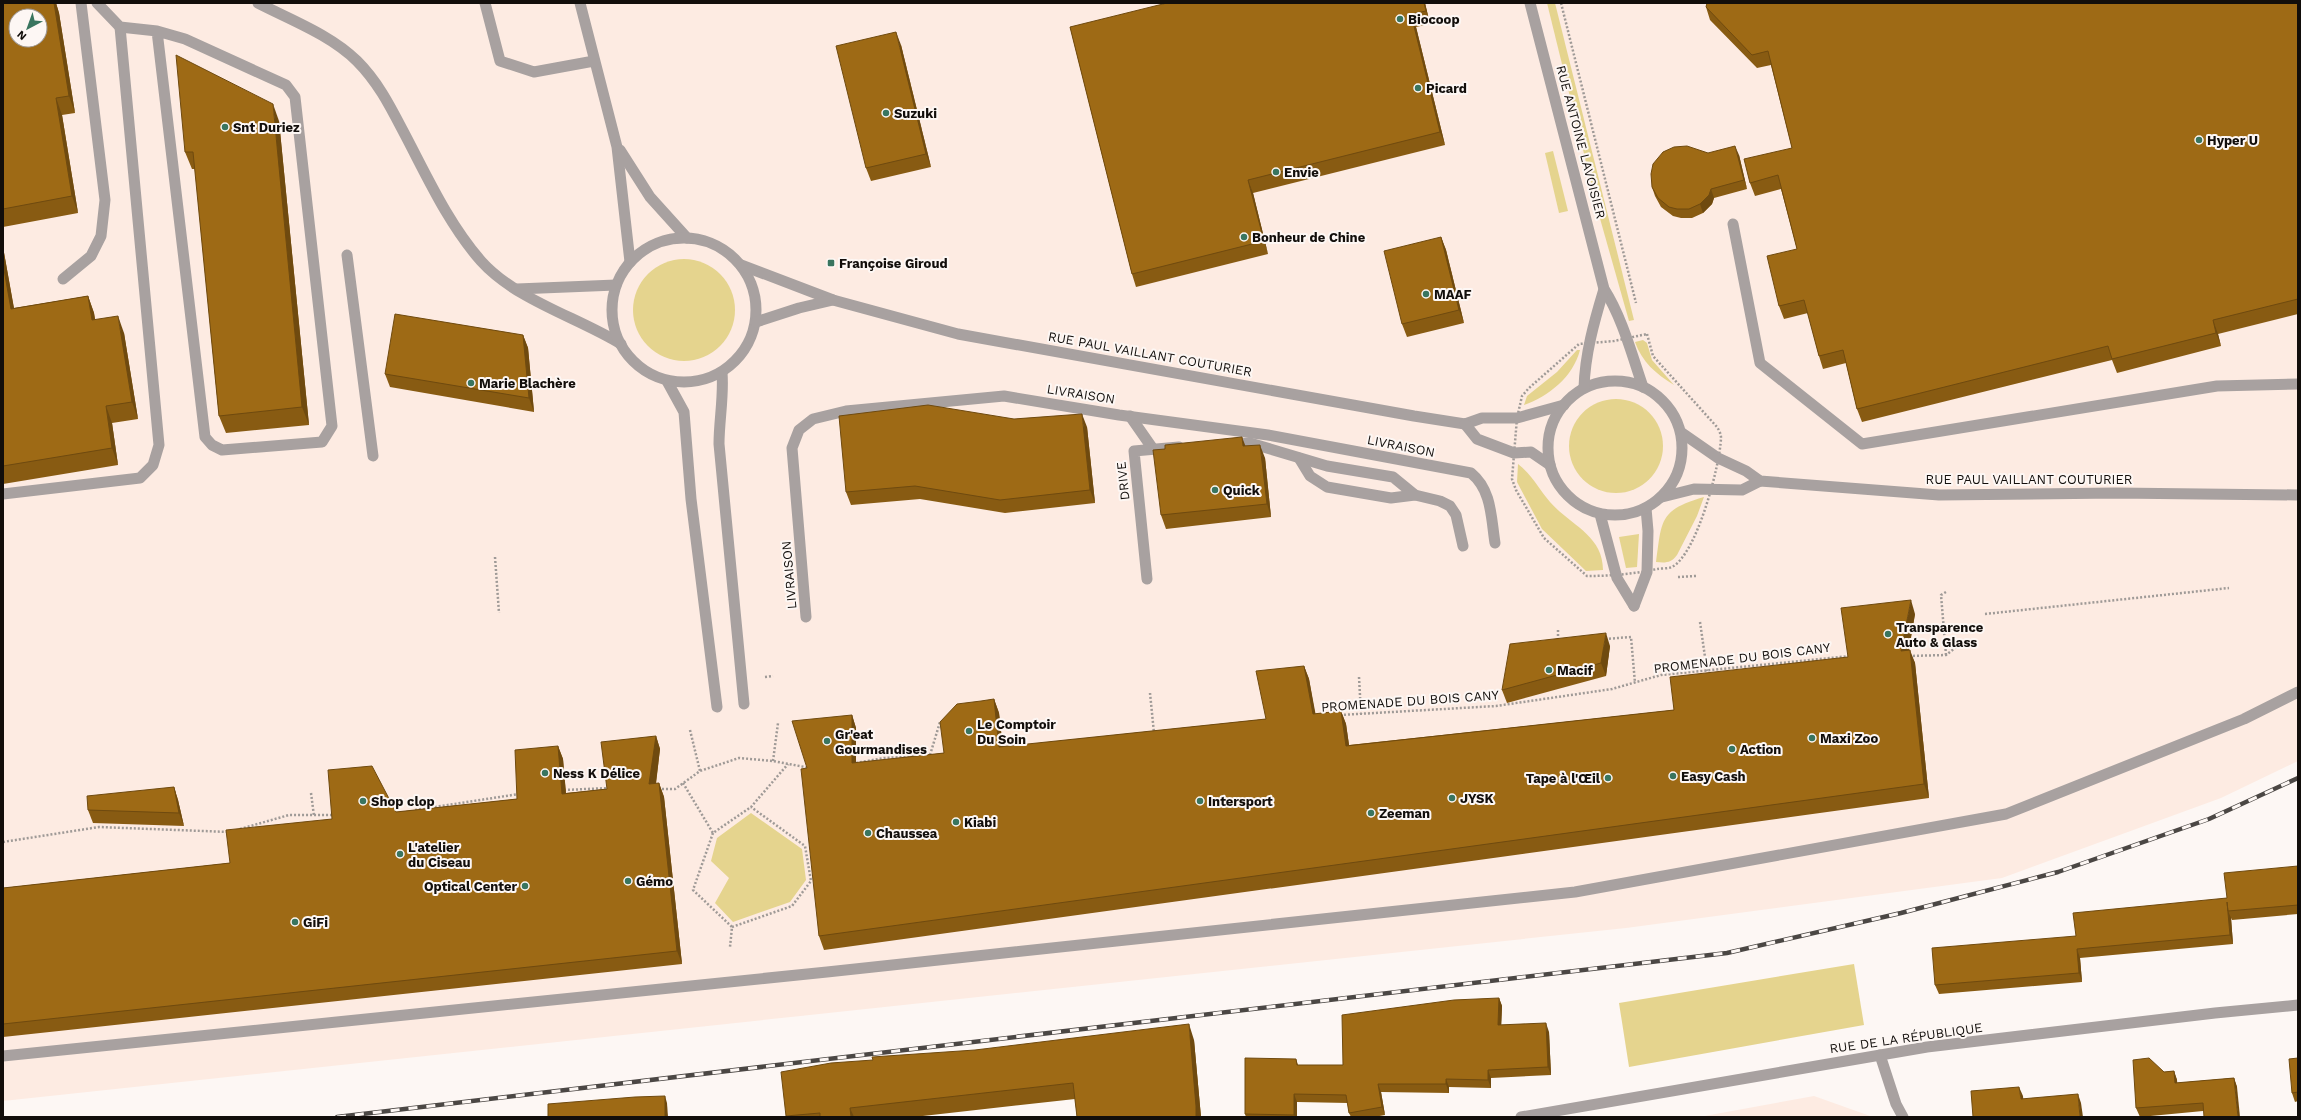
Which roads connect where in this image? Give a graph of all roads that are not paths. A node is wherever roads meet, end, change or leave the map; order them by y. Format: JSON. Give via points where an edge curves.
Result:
{"nodes":[{"id":1,"x":81,"y":3,"type":"edge"},
{"id":2,"x":97,"y":3,"type":"edge"},
{"id":3,"x":258,"y":3,"type":"edge"},
{"id":4,"x":485,"y":3,"type":"edge"},
{"id":5,"x":580,"y":3,"type":"edge"},
{"id":6,"x":1530,"y":3,"type":"edge"},
{"id":7,"x":120,"y":27,"type":"junction"},
{"id":8,"x":157,"y":31,"type":"junction"},
{"id":9,"x":594,"y":61,"type":"junction"},
{"id":10,"x":618,"y":146,"type":"junction"},
{"id":11,"x":1733,"y":224,"type":"dead end"},
{"id":12,"x":687,"y":238,"type":"junction"},
{"id":13,"x":347,"y":255,"type":"dead end"},
{"id":14,"x":630,"y":262,"type":"junction"},
{"id":15,"x":741,"y":265,"type":"junction"},
{"id":16,"x":63,"y":278,"type":"dead end"},
{"id":17,"x":616,"y":285,"type":"junction"},
{"id":18,"x":516,"y":289,"type":"junction"},
{"id":19,"x":1604,"y":289,"type":"junction"},
{"id":20,"x":833,"y":300,"type":"junction"},
{"id":21,"x":756,"y":322,"type":"junction"},
{"id":22,"x":620,"y":344,"type":"junction"},
{"id":23,"x":722,"y":373,"type":"junction"},
{"id":24,"x":667,"y":380,"type":"junction"},
{"id":25,"x":2298,"y":384,"type":"edge"},
{"id":26,"x":1643,"y":387,"type":"junction"},
{"id":27,"x":1584,"y":388,"type":"junction"},
{"id":28,"x":1564,"y":405,"type":"junction"},
{"id":29,"x":1130,"y":416,"type":"junction"},
{"id":30,"x":1465,"y":424,"type":"junction"},
{"id":31,"x":1682,"y":434,"type":"junction"},
{"id":32,"x":1220,"y":445,"type":"edge"},
{"id":33,"x":1190,"y":447,"type":"edge"},
{"id":34,"x":1153,"y":449,"type":"junction"},
{"id":35,"x":373,"y":456,"type":"dead end"},
{"id":36,"x":1299,"y":458,"type":"junction"},
{"id":37,"x":1550,"y":465,"type":"junction"},
{"id":38,"x":1760,"y":481,"type":"junction"},
{"id":39,"x":3,"y":494,"type":"edge"},
{"id":40,"x":1415,"y":495,"type":"junction"},
{"id":41,"x":2298,"y":495,"type":"edge"},
{"id":42,"x":1662,"y":497,"type":"junction"},
{"id":43,"x":1646,"y":508,"type":"junction"},
{"id":44,"x":1600,"y":514,"type":"junction"},
{"id":45,"x":1495,"y":543,"type":"dead end"},
{"id":46,"x":1463,"y":546,"type":"dead end"},
{"id":47,"x":1147,"y":579,"type":"dead end"},
{"id":48,"x":806,"y":616,"type":"dead end"},
{"id":49,"x":2298,"y":692,"type":"edge"},
{"id":50,"x":744,"y":704,"type":"dead end"},
{"id":51,"x":717,"y":707,"type":"dead end"},
{"id":52,"x":2298,"y":1005,"type":"edge"},
{"id":53,"x":1880,"y":1055,"type":"junction"},
{"id":54,"x":3,"y":1056,"type":"edge"},
{"id":55,"x":1521,"y":1117,"type":"edge"},
{"id":56,"x":1903,"y":1117,"type":"edge"}],
"edges":[{"from":1,"to":16,"type":"street","via":[[105,200],[101,236],[91,256]]},
{"from":2,"to":7,"type":"street"},
{"from":3,"to":18,"type":"street","via":[[332,42],[357,60],[379,85],[457,232],[482,262]]},
{"from":4,"to":9,"type":"street","via":[[500,61],[534,72]]},
{"from":5,"to":9,"type":"street"},
{"from":6,"to":19,"type":"street","name":"RUE ANTOINE LAVOISIER"},
{"from":7,"to":8,"type":"street"},
{"from":7,"to":39,"type":"street","via":[[160,445],[153,465],[140,478]]},
{"from":8,"to":8,"type":"street","via":[[185,39],[286,85],[295,97],[332,426],[322,442],[222,450],[212,445],[205,437]]},
{"from":9,"to":10,"type":"street"},
{"from":10,"to":12,"type":"street","via":[[650,197]]},
{"from":10,"to":14,"type":"street"},
{"from":11,"to":25,"type":"street","via":[[1760,363],[1862,444],[2216,386]]},
{"from":12,"to":14,"type":"street","via":[[671,239],[656,244],[642,251]]},
{"from":12,"to":15,"type":"street","via":[[707,241]]},
{"from":13,"to":35,"type":"street"},
{"from":14,"to":17,"type":"street"},
{"from":15,"to":20,"type":"street","name":"RUE PAUL VAILLANT COUTURIER"},
{"from":15,"to":21,"type":"street","via":[[754,292]]},
{"from":17,"to":18,"type":"street"},
{"from":17,"to":22,"type":"street","via":[[612,305]]},
{"from":18,"to":22,"type":"street","via":[[598,330]]},
{"from":19,"to":26,"type":"street","name":"RUE ANTOINE LAVOISIER","via":[[1616,308],[1621,329]]},
{"from":19,"to":27,"type":"street","via":[[1589,343]]},
{"from":20,"to":21,"type":"street","name":"RUE PAUL VAILLANT COUTURIER"},
{"from":20,"to":30,"type":"street","name":"RUE PAUL VAILLANT COUTURIER","via":[[964,335]]},
{"from":21,"to":23,"type":"street","via":[[752,338],[744,351]]},
{"from":22,"to":24,"type":"street","via":[[632,361],[648,373]]},
{"from":23,"to":24,"type":"street","via":[[695,382]]},
{"from":23,"to":50,"type":"street","via":[[719,444]]},
{"from":24,"to":51,"type":"street","via":[[684,412],[691,499]]},
{"from":26,"to":27,"type":"street","via":[[1624,382],[1604,382]]},
{"from":26,"to":31,"type":"street","via":[[1662,400]]},
{"from":27,"to":28,"type":"street"},
{"from":28,"to":30,"type":"street","name":"RUE PAUL VAILLANT COUTURIER","via":[[1517,418],[1482,418]]},
{"from":28,"to":37,"type":"street","via":[[1550,431]]},
{"from":29,"to":34,"type":"street"},
{"from":29,"to":45,"type":"street","name":"LIVRAISON","via":[[1268,435],[1471,474],[1480,480],[1487,492]]},
{"from":29,"to":48,"type":"street","name":"LIVRAISON","via":[[1004,396],[846,410],[813,419],[799,430],[792,448]]},
{"from":30,"to":37,"type":"street","via":[[1477,439],[1514,452],[1531,452]]},
{"from":31,"to":38,"type":"street","name":"RUE PAUL VAILLANT COUTURIER"},
{"from":31,"to":42,"type":"street","via":[[1680,467],[1674,482]]},
{"from":32,"to":36,"type":"street","via":[[1250,444]]},
{"from":33,"to":34,"type":"street","name":"DRIVE"},
{"from":34,"to":47,"type":"street","name":"DRIVE","via":[[1134,451]]},
{"from":36,"to":40,"type":"street","via":[[1326,466],[1393,477]]},
{"from":36,"to":40,"type":"street","via":[[1310,476],[1327,487],[1391,498]]},
{"from":37,"to":44,"type":"street","via":[[1557,482],[1568,496],[1582,507]]},
{"from":38,"to":41,"type":"street","name":"RUE PAUL VAILLANT COUTURIER","via":[[1939,495]]},
{"from":38,"to":42,"type":"street","via":[[1742,490],[1694,489]]},
{"from":40,"to":46,"type":"street","via":[[1450,506],[1456,515]]},
{"from":42,"to":43,"type":"street"},
{"from":43,"to":44,"type":"street","via":[[1631,514]]},
{"from":43,"to":44,"type":"street","via":[[1647,572],[1634,606],[1618,578]]},
{"from":49,"to":54,"type":"street","via":[[2244,719],[2006,814],[1575,892]]},
{"from":52,"to":53,"type":"street","name":"RUE DE LA RÉPUBLIQUE"},
{"from":53,"to":55,"type":"street","name":"RUE DE LA RÉPUBLIQUE"},
{"from":53,"to":56,"type":"street","via":[[1896,1104]]}]}
